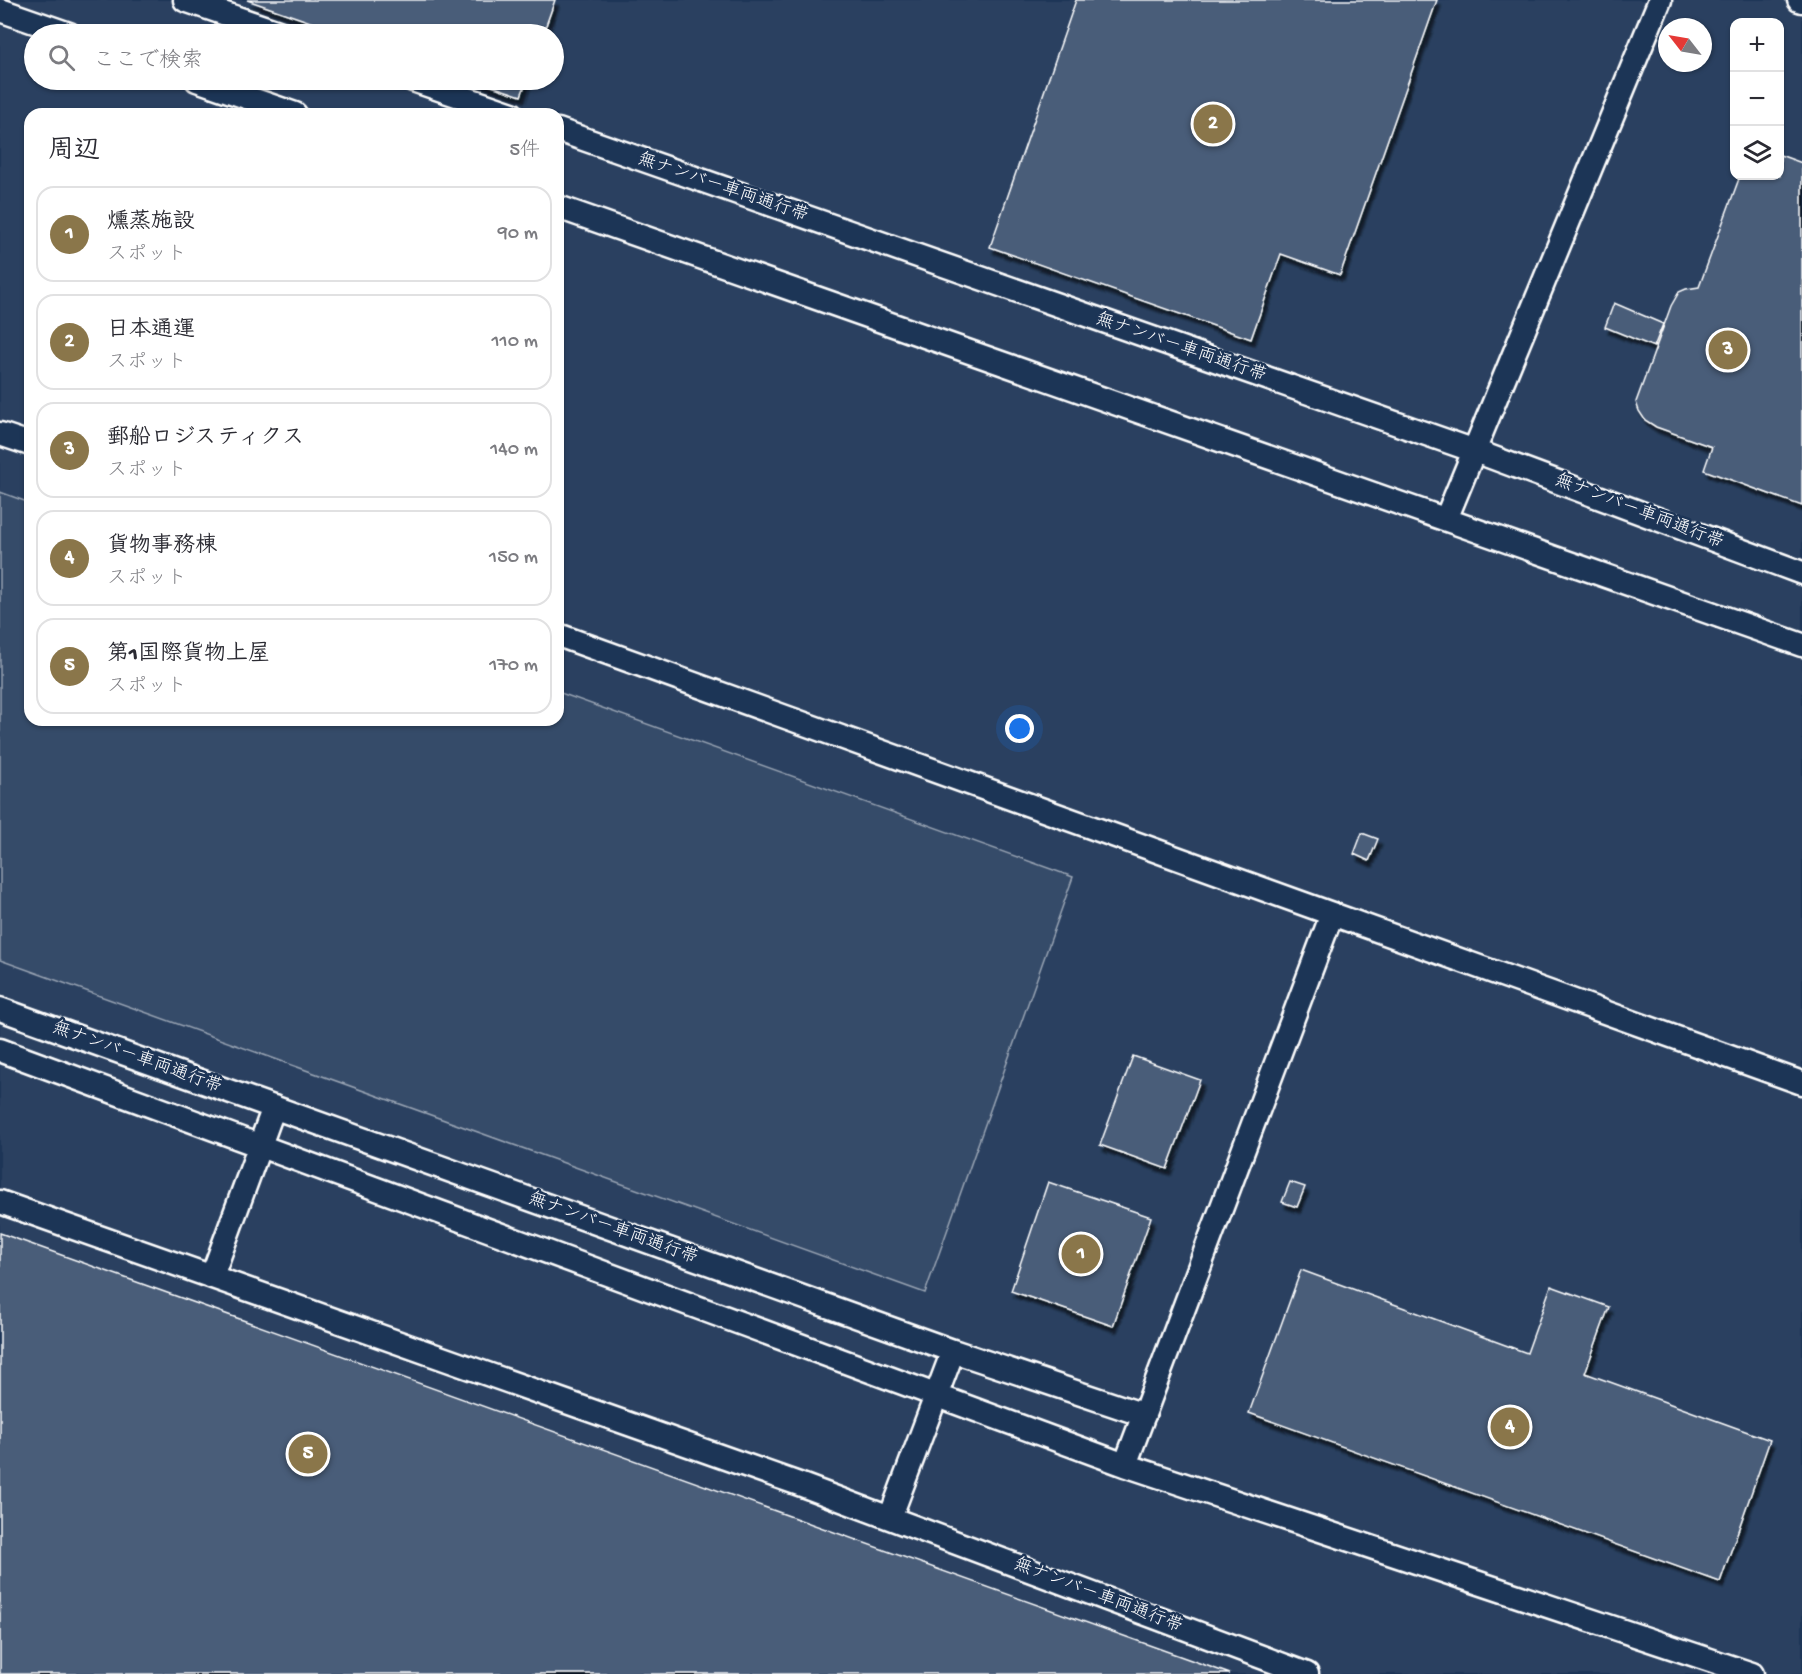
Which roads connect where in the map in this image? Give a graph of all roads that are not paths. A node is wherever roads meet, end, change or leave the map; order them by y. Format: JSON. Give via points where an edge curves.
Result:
{"nodes":[{"id":1,"x":186,"y":0,"type":"edge"},
{"id":2,"x":1660,"y":0,"type":"edge"},
{"id":3,"x":0,"y":10,"type":"edge"},
{"id":4,"x":40,"y":24,"type":"edge"},
{"id":5,"x":255,"y":24,"type":"edge"},
{"id":6,"x":226,"y":90,"type":"edge"},
{"id":7,"x":442,"y":90,"type":"edge"},
{"id":8,"x":278,"y":108,"type":"edge"},
{"id":9,"x":495,"y":108,"type":"edge"},
{"id":10,"x":564,"y":132,"type":"edge"},
{"id":11,"x":564,"y":209,"type":"edge"},
{"id":12,"x":0,"y":434,"type":"edge"},
{"id":13,"x":24,"y":442,"type":"edge"},
{"id":14,"x":1475,"y":451,"type":"junction"},
{"id":15,"x":1446,"y":519,"type":"junction"},
{"id":16,"x":1802,"y":573,"type":"edge"},
{"id":17,"x":564,"y":637,"type":"edge"},
{"id":18,"x":1802,"y":645,"type":"edge"},
{"id":19,"x":1332,"y":914,"type":"junction"},
{"id":20,"x":0,"y":1009,"type":"edge"},
{"id":21,"x":0,"y":1050,"type":"edge"},
{"id":22,"x":1802,"y":1083,"type":"edge"},
{"id":23,"x":274,"y":1107,"type":"junction"},
{"id":24,"x":260,"y":1145,"type":"junction"},
{"id":25,"x":0,"y":1202,"type":"edge"},
{"id":26,"x":212,"y":1276,"type":"junction"},
{"id":27,"x":952,"y":1351,"type":"junction"},
{"id":28,"x":937,"y":1394,"type":"junction"},
{"id":29,"x":1144,"y":1415,"type":"junction"},
{"id":30,"x":1125,"y":1465,"type":"junction"},
{"id":31,"x":890,"y":1518,"type":"junction"},
{"id":32,"x":1307,"y":1674,"type":"edge"},
{"id":33,"x":1752,"y":1674,"type":"edge"}],
"edges":[{"from":1,"to":5,"type":"lane"},
{"from":2,"to":14,"type":"lane"},
{"from":3,"to":4,"type":"lane"},
{"from":6,"to":8,"type":"lane"},
{"from":7,"to":9,"type":"lane"},
{"from":10,"to":14,"type":"lane","name":"無ナンバー車両通行帯"},
{"from":11,"to":15,"type":"lane"},
{"from":12,"to":13,"type":"lane"},
{"from":14,"to":15,"type":"lane"},
{"from":14,"to":16,"type":"lane","name":"無ナンバー車両通行帯"},
{"from":15,"to":18,"type":"lane"},
{"from":17,"to":19,"type":"lane"},
{"from":19,"to":22,"type":"lane"},
{"from":19,"to":29,"type":"lane"},
{"from":20,"to":23,"type":"lane","name":"無ナンバー車両通行帯"},
{"from":21,"to":24,"type":"lane"},
{"from":23,"to":24,"type":"lane"},
{"from":23,"to":27,"type":"lane","name":"無ナンバー車両通行帯"},
{"from":24,"to":26,"type":"lane"},
{"from":24,"to":28,"type":"lane"},
{"from":25,"to":26,"type":"lane","name":"無ナンバー車両通行帯"},
{"from":26,"to":31,"type":"lane","name":"無ナンバー車両通行帯"},
{"from":27,"to":28,"type":"lane"},
{"from":27,"to":29,"type":"lane","name":"無ナンバー車両通行帯"},
{"from":28,"to":30,"type":"lane"},
{"from":28,"to":31,"type":"lane"},
{"from":29,"to":30,"type":"lane"},
{"from":30,"to":33,"type":"lane"},
{"from":31,"to":32,"type":"lane","name":"無ナンバー車両通行帯"}]}
